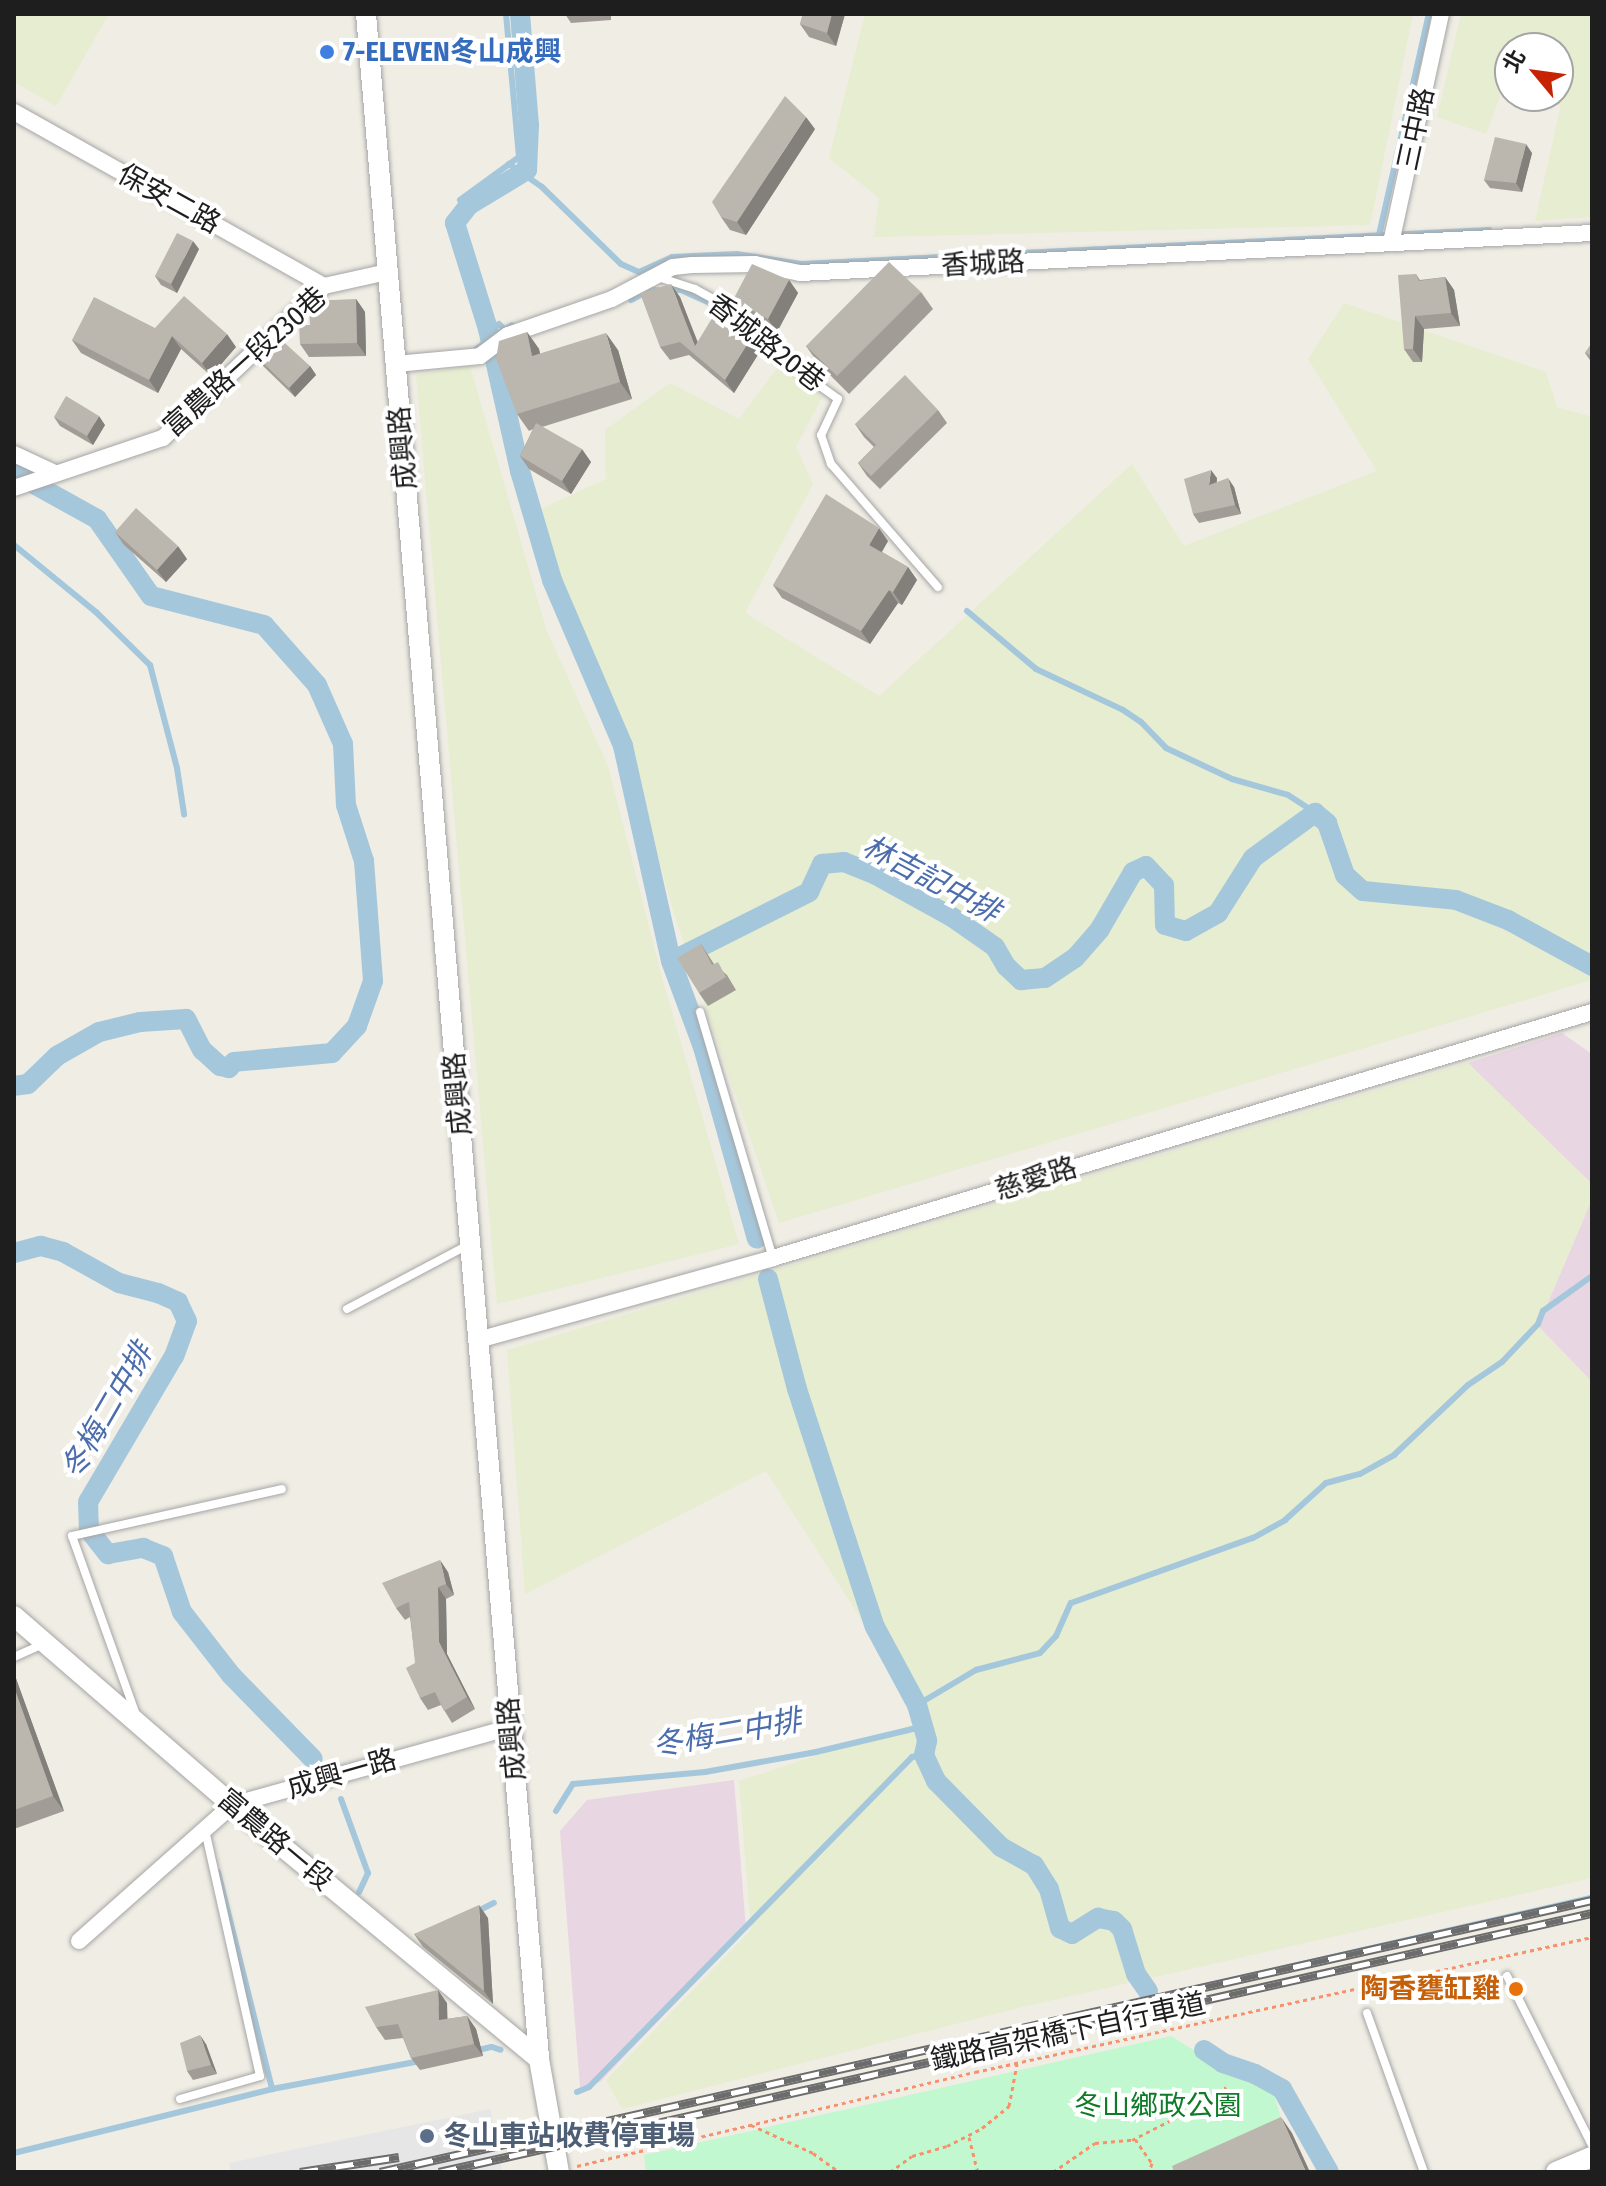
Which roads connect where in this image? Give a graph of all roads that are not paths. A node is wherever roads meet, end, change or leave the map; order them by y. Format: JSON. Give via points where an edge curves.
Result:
{"nodes":[{"id":1,"x":366,"y":14,"type":"edge"},
{"id":2,"x":1441,"y":14,"type":"edge"},
{"id":3,"x":14,"y":112,"type":"edge"},
{"id":4,"x":1592,"y":233,"type":"edge"},
{"id":5,"x":1391,"y":243,"type":"junction"},
{"id":6,"x":387,"y":272,"type":"junction"},
{"id":7,"x":654,"y":276,"type":"junction"},
{"id":8,"x":324,"y":286,"type":"junction"},
{"id":9,"x":396,"y":364,"type":"junction"},
{"id":10,"x":14,"y":454,"type":"edge"},
{"id":11,"x":55,"y":473,"type":"junction"},
{"id":12,"x":14,"y":488,"type":"edge"},
{"id":13,"x":938,"y":587,"type":"dead end"},
{"id":14,"x":700,"y":1012,"type":"dead end"},
{"id":15,"x":1592,"y":1012,"type":"edge"},
{"id":16,"x":470,"y":1244,"type":"junction"},
{"id":17,"x":773,"y":1258,"type":"junction"},
{"id":18,"x":347,"y":1309,"type":"dead end"},
{"id":19,"x":478,"y":1340,"type":"junction"},
{"id":20,"x":282,"y":1489,"type":"dead end"},
{"id":21,"x":14,"y":1616,"type":"edge"},
{"id":22,"x":46,"y":1643,"type":"junction"},
{"id":23,"x":14,"y":1657,"type":"edge"},
{"id":24,"x":139,"y":1724,"type":"junction"},
{"id":25,"x":511,"y":1727,"type":"junction"},
{"id":26,"x":232,"y":1805,"type":"junction"},
{"id":27,"x":205,"y":1829,"type":"junction"},
{"id":28,"x":79,"y":1941,"type":"dead end"},
{"id":29,"x":1507,"y":1976,"type":"dead end"},
{"id":30,"x":1367,"y":2013,"type":"dead end"},
{"id":31,"x":539,"y":2059,"type":"junction"},
{"id":32,"x":180,"y":2099,"type":"dead end"},
{"id":33,"x":1592,"y":2145,"type":"edge"},
{"id":34,"x":1592,"y":2157,"type":"edge"},
{"id":35,"x":559,"y":2171,"type":"edge"},
{"id":36,"x":1424,"y":2172,"type":"edge"},
{"id":37,"x":1556,"y":2172,"type":"edge"}],
"edges":[{"from":1,"to":6,"type":"street","name":"成興路"},
{"from":2,"to":5,"type":"street","name":"三中路"},
{"from":3,"to":8,"type":"street","name":"保安二路"},
{"from":4,"to":5,"type":"street","name":"香城路"},
{"from":5,"to":7,"type":"street","name":"香城路","via":[[800,273],[755,264],[692,265]]},
{"from":6,"to":8,"type":"street","name":"富農路一段230巷"},
{"from":6,"to":9,"type":"street","name":"成興路"},
{"from":7,"to":9,"type":"street","name":"香城路","via":[[612,299],[508,335],[480,356]]},
{"from":7,"to":13,"type":"lane","name":"香城路20巷","via":[[718,302],[838,399],[821,435],[831,464]]},
{"from":8,"to":11,"type":"street","name":"富農路一段230巷","via":[[163,438]]},
{"from":9,"to":16,"type":"street","name":"成興路"},
{"from":10,"to":11,"type":"street"},
{"from":11,"to":12,"type":"street","name":"富農路一段230巷"},
{"from":14,"to":17,"type":"lane"},
{"from":15,"to":17,"type":"street","name":"慈愛路"},
{"from":16,"to":18,"type":"lane"},
{"from":16,"to":19,"type":"street","name":"成興路"},
{"from":17,"to":19,"type":"street","name":"慈愛路"},
{"from":19,"to":25,"type":"street","name":"成興路"},
{"from":20,"to":24,"type":"lane","via":[[72,1536]]},
{"from":21,"to":22,"type":"street","name":"富農路一段"},
{"from":22,"to":23,"type":"lane"},
{"from":22,"to":24,"type":"street","name":"富農路一段"},
{"from":24,"to":26,"type":"street","name":"富農路一段"},
{"from":25,"to":26,"type":"street","name":"成興一路"},
{"from":25,"to":31,"type":"street","name":"成興路"},
{"from":26,"to":27,"type":"street","name":"成興一路"},
{"from":26,"to":31,"type":"street","name":"富農路一段"},
{"from":27,"to":28,"type":"street","name":"成興一路"},
{"from":27,"to":32,"type":"lane","via":[[260,2076]]},
{"from":29,"to":33,"type":"lane"},
{"from":30,"to":36,"type":"lane"},
{"from":31,"to":35,"type":"street","name":"成興路"},
{"from":34,"to":37,"type":"street"}]}
